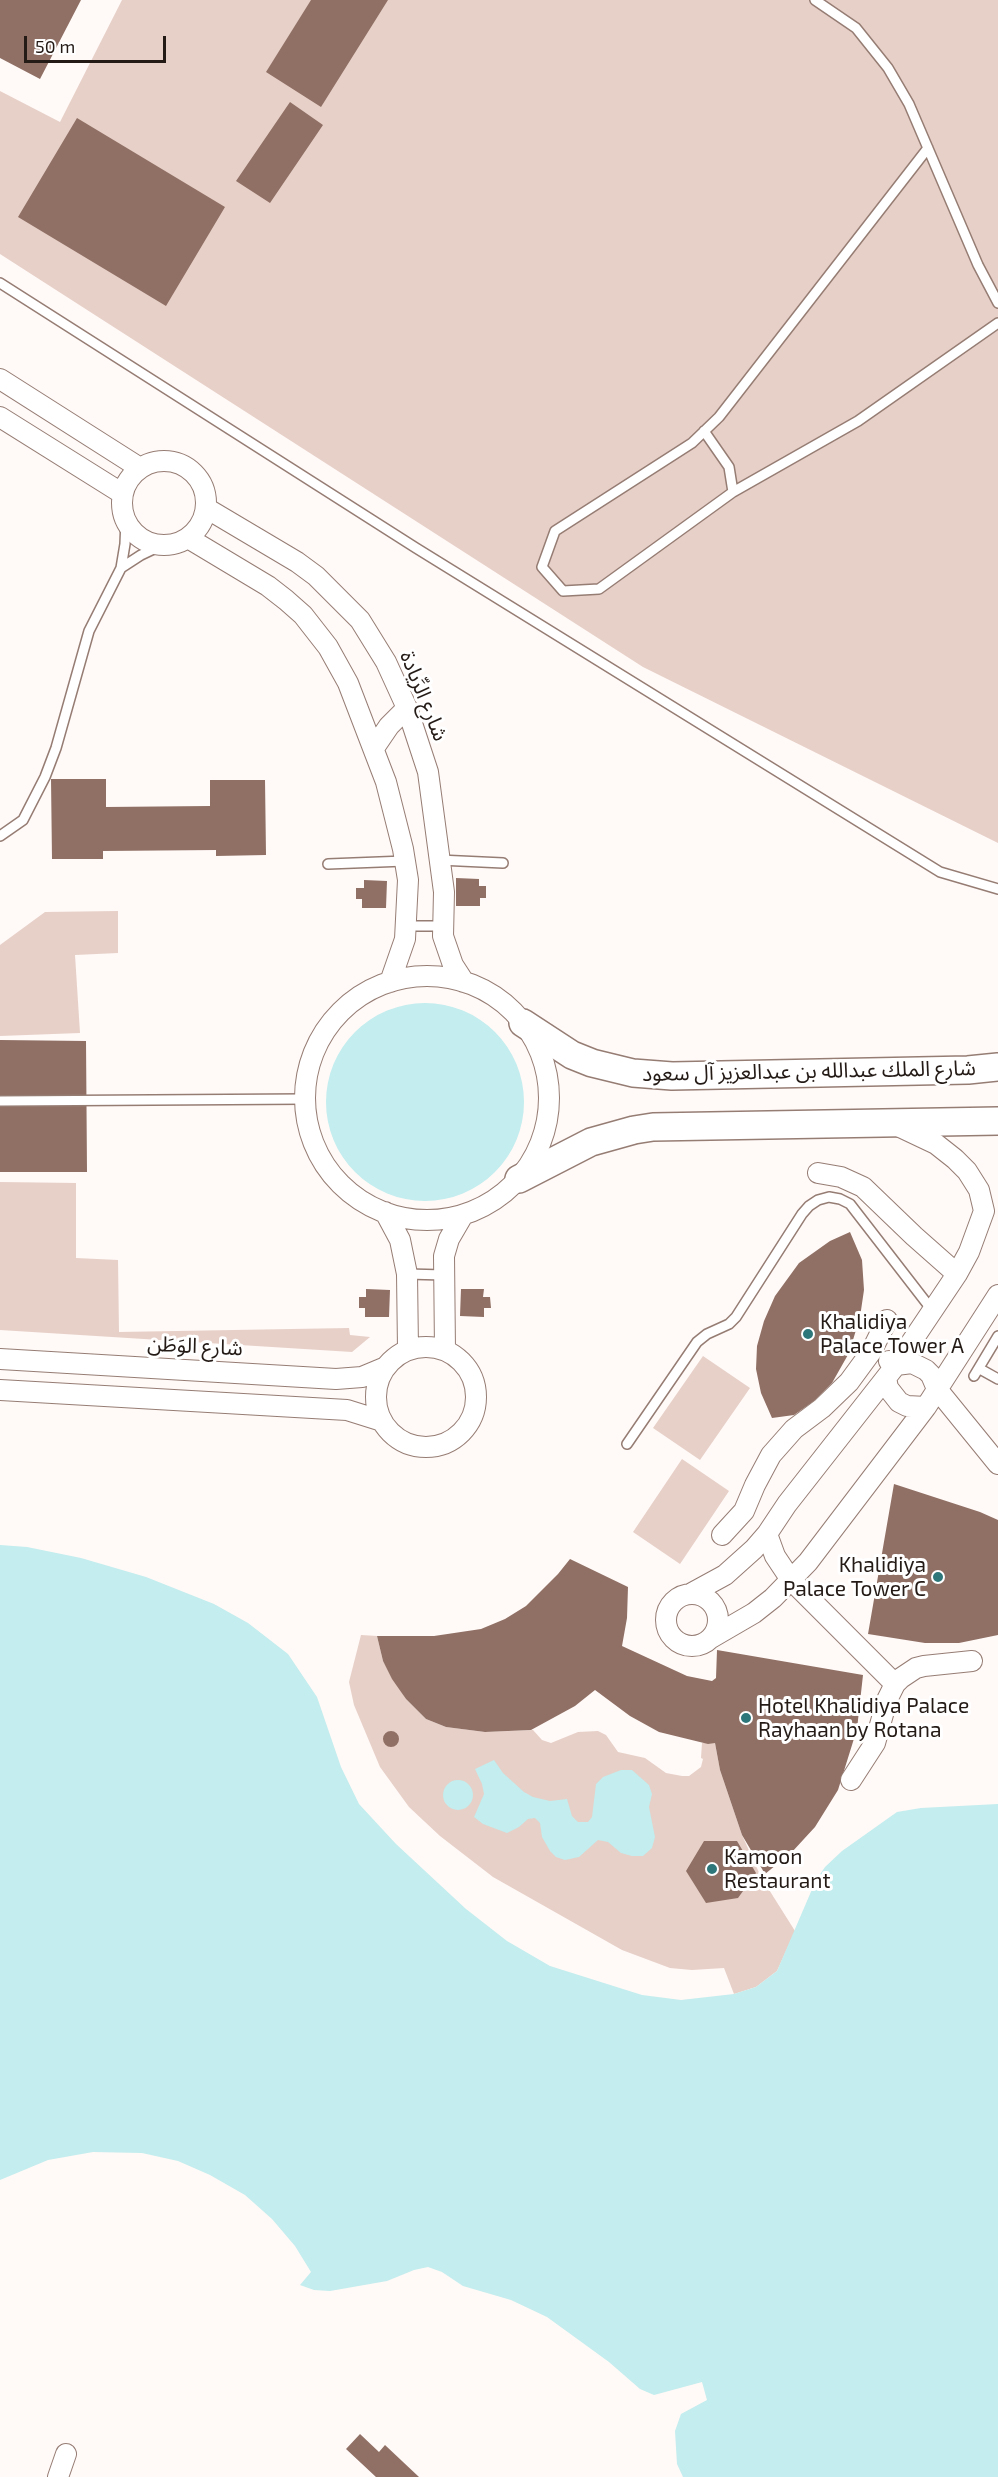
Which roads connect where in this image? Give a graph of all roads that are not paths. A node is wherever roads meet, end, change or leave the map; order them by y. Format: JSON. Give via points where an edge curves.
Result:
{"nodes":[{"id":1,"x":815,"y":0,"type":"edge"},
{"id":2,"x":928,"y":148,"type":"junction"},
{"id":3,"x":0,"y":283,"type":"edge"},
{"id":4,"x":998,"y":303,"type":"edge"},
{"id":5,"x":998,"y":323,"type":"edge"},
{"id":6,"x":0,"y":379,"type":"edge"},
{"id":7,"x":0,"y":417,"type":"edge"},
{"id":8,"x":704,"y":431,"type":"junction"},
{"id":9,"x":140,"y":468,"type":"junction"},
{"id":10,"x":733,"y":492,"type":"junction"},
{"id":11,"x":123,"y":494,"type":"junction"},
{"id":12,"x":206,"y":508,"type":"junction"},
{"id":13,"x":126,"y":520,"type":"junction"},
{"id":14,"x":188,"y":538,"type":"junction"},
{"id":15,"x":162,"y":545,"type":"junction"},
{"id":16,"x":121,"y":568,"type":"junction"},
{"id":17,"x":407,"y":708,"type":"junction"},
{"id":18,"x":374,"y":748,"type":"junction"},
{"id":19,"x":0,"y":836,"type":"edge"},
{"id":20,"x":439,"y":860,"type":"junction"},
{"id":21,"x":405,"y":861,"type":"junction"},
{"id":22,"x":503,"y":863,"type":"dead end"},
{"id":23,"x":328,"y":864,"type":"dead end"},
{"id":24,"x":998,"y":889,"type":"edge"},
{"id":25,"x":407,"y":926,"type":"junction"},
{"id":26,"x":442,"y":926,"type":"junction"},
{"id":27,"x":390,"y":982,"type":"junction"},
{"id":28,"x":464,"y":982,"type":"junction"},
{"id":29,"x":523,"y":1023,"type":"junction"},
{"id":30,"x":998,"y":1067,"type":"edge"},
{"id":31,"x":306,"y":1099,"type":"junction"},
{"id":32,"x":0,"y":1101,"type":"edge"},
{"id":33,"x":998,"y":1121,"type":"edge"},
{"id":34,"x":893,"y":1124,"type":"junction"},
{"id":35,"x":818,"y":1173,"type":"dead end"},
{"id":36,"x":519,"y":1179,"type":"junction"},
{"id":37,"x":385,"y":1212,"type":"junction"},
{"id":38,"x":463,"y":1215,"type":"junction"},
{"id":39,"x":407,"y":1274,"type":"junction"},
{"id":40,"x":957,"y":1274,"type":"junction"},
{"id":41,"x":444,"y":1275,"type":"junction"},
{"id":42,"x":996,"y":1303,"type":"edge"},
{"id":43,"x":932,"y":1310,"type":"junction"},
{"id":44,"x":887,"y":1320,"type":"dead end"},
{"id":45,"x":998,"y":1336,"type":"edge"},
{"id":46,"x":408,"y":1349,"type":"junction"},
{"id":47,"x":445,"y":1350,"type":"junction"},
{"id":48,"x":871,"y":1352,"type":"junction"},
{"id":49,"x":0,"y":1359,"type":"edge"},
{"id":50,"x":386,"y":1367,"type":"junction"},
{"id":51,"x":891,"y":1372,"type":"junction"},
{"id":52,"x":998,"y":1379,"type":"edge"},
{"id":53,"x":937,"y":1389,"type":"junction"},
{"id":54,"x":0,"y":1390,"type":"edge"},
{"id":55,"x":926,"y":1407,"type":"junction"},
{"id":56,"x":382,"y":1421,"type":"junction"},
{"id":57,"x":627,"y":1444,"type":"dead end"},
{"id":58,"x":998,"y":1464,"type":"edge"},
{"id":59,"x":749,"y":1501,"type":"junction"},
{"id":60,"x":772,"y":1526,"type":"junction"},
{"id":61,"x":722,"y":1535,"type":"dead end"},
{"id":62,"x":792,"y":1580,"type":"junction"},
{"id":63,"x":692,"y":1593,"type":"junction"},
{"id":64,"x":711,"y":1638,"type":"junction"},
{"id":65,"x":972,"y":1661,"type":"dead end"},
{"id":66,"x":895,"y":1684,"type":"junction"},
{"id":67,"x":851,"y":1780,"type":"dead end"},
{"id":68,"x":66,"y":2454,"type":"dead end"},
{"id":69,"x":58,"y":2477,"type":"edge"}],
"edges":[{"from":1,"to":2,"type":"lane","via":[[856,28],[888,68]]},
{"from":2,"to":4,"type":"lane"},
{"from":2,"to":8,"type":"lane"},
{"from":3,"to":24,"type":"lane","via":[[416,548],[940,872]]},
{"from":5,"to":10,"type":"lane","via":[[858,421]]},
{"from":6,"to":9,"type":"street"},
{"from":7,"to":11,"type":"street"},
{"from":8,"to":10,"type":"lane","via":[[729,467]]},
{"from":8,"to":10,"type":"lane","via":[[692,443],[555,531],[542,567],[563,591],[599,588]]},
{"from":9,"to":11,"type":"street","via":[[129,479]]},
{"from":9,"to":12,"type":"street","via":[[160,460],[181,464],[203,487]]},
{"from":11,"to":13,"type":"street"},
{"from":12,"to":14,"type":"street","via":[[200,525]]},
{"from":12,"to":17,"type":"street","name":"شارع الرِّيادة","via":[[297,562],[333,591],[372,637]]},
{"from":13,"to":15,"type":"street","via":[[141,537]]},
{"from":13,"to":16,"type":"lane"},
{"from":14,"to":15,"type":"street"},
{"from":14,"to":18,"type":"street","via":[[268,586],[303,615],[339,665]]},
{"from":15,"to":16,"type":"lane"},
{"from":16,"to":19,"type":"lane","via":[[89,631],[45,777],[23,820]]},
{"from":17,"to":18,"type":"street"},
{"from":17,"to":20,"type":"street","name":"شارع الرِّيادة","via":[[428,772]]},
{"from":18,"to":21,"type":"street"},
{"from":20,"to":22,"type":"lane"},
{"from":20,"to":26,"type":"street","name":"شارع الرِّيادة","via":[[444,892]]},
{"from":21,"to":23,"type":"lane"},
{"from":21,"to":25,"type":"street","via":[[409,892]]},
{"from":25,"to":26,"type":"lane"},
{"from":25,"to":27,"type":"street","via":[[402,953]]},
{"from":26,"to":28,"type":"street","name":"شارع الرِّيادة","via":[[449,956]]},
{"from":27,"to":28,"type":"street","via":[[427,976]]},
{"from":27,"to":31,"type":"street","via":[[361,996],[335,1017],[322,1035],[307,1077]]},
{"from":28,"to":29,"type":"street","via":[[486,991]]},
{"from":29,"to":30,"type":"street","name":"شارع الملك عبدالله بن عبدالعزيز آل سعود","via":[[572,1055],[633,1073],[672,1076]]},
{"from":29,"to":36,"type":"street","via":[[545,1066],[549,1102],[543,1137]]},
{"from":31,"to":32,"type":"lane"},
{"from":31,"to":37,"type":"street","via":[[308,1123],[328,1168],[344,1186]]},
{"from":33,"to":34,"type":"street"},
{"from":34,"to":36,"type":"street","via":[[673,1126],[633,1130],[591,1142]]},
{"from":34,"to":40,"type":"street","via":[[936,1144],[967,1171],[979,1190],[984,1211]]},
{"from":35,"to":40,"type":"street","via":[[841,1177],[863,1187]]},
{"from":36,"to":38,"type":"street","via":[[503,1194]]},
{"from":37,"to":38,"type":"street","via":[[411,1219]]},
{"from":37,"to":39,"type":"street","via":[[400,1240]]},
{"from":38,"to":41,"type":"street","via":[[446,1248]]},
{"from":39,"to":41,"type":"lane"},
{"from":39,"to":46,"type":"street"},
{"from":40,"to":43,"type":"street"},
{"from":41,"to":47,"type":"street"},
{"from":42,"to":53,"type":"street"},
{"from":43,"to":51,"type":"street"},
{"from":43,"to":57,"type":"lane","via":[[850,1204],[829,1197],[818,1200],[802,1214],[736,1317],[702,1337],[693,1347]]},
{"from":44,"to":48,"type":"street"},
{"from":45,"to":52,"type":"lane","via":[[977,1372]]},
{"from":46,"to":47,"type":"street"},
{"from":46,"to":50,"type":"street"},
{"from":47,"to":56,"type":"street","via":[[463,1362],[475,1383],[476,1409],[463,1432],[440,1446],[413,1446],[401,1441]]},
{"from":48,"to":51,"type":"street"},
{"from":48,"to":59,"type":"street","via":[[836,1396],[776,1448]]},
{"from":49,"to":50,"type":"street","name":"شارع الوَطَن","via":[[336,1379],[362,1377]]},
{"from":50,"to":56,"type":"street","via":[[376,1394]]},
{"from":51,"to":53,"type":"street","via":[[912,1363],[919,1365],[931,1375]]},
{"from":51,"to":55,"type":"street","via":[[892,1396],[908,1406]]},
{"from":51,"to":60,"type":"street"},
{"from":53,"to":55,"type":"street"},
{"from":53,"to":58,"type":"street"},
{"from":54,"to":56,"type":"street","via":[[347,1410]]},
{"from":55,"to":62,"type":"street"},
{"from":59,"to":60,"type":"street"},
{"from":59,"to":61,"type":"street","via":[[738,1520]]},
{"from":60,"to":62,"type":"street","via":[[775,1556]]},
{"from":60,"to":63,"type":"street","via":[[733,1569]]},
{"from":62,"to":64,"type":"street","via":[[754,1613]]},
{"from":62,"to":66,"type":"street"},
{"from":63,"to":64,"type":"street","via":[[714,1605],[718,1622]]},
{"from":63,"to":64,"type":"street","via":[[670,1605],[668,1630],[687,1645]]},
{"from":65,"to":66,"type":"street","via":[[916,1668]]},
{"from":66,"to":67,"type":"street","via":[[875,1743]]},
{"from":68,"to":69,"type":"street"}]}
